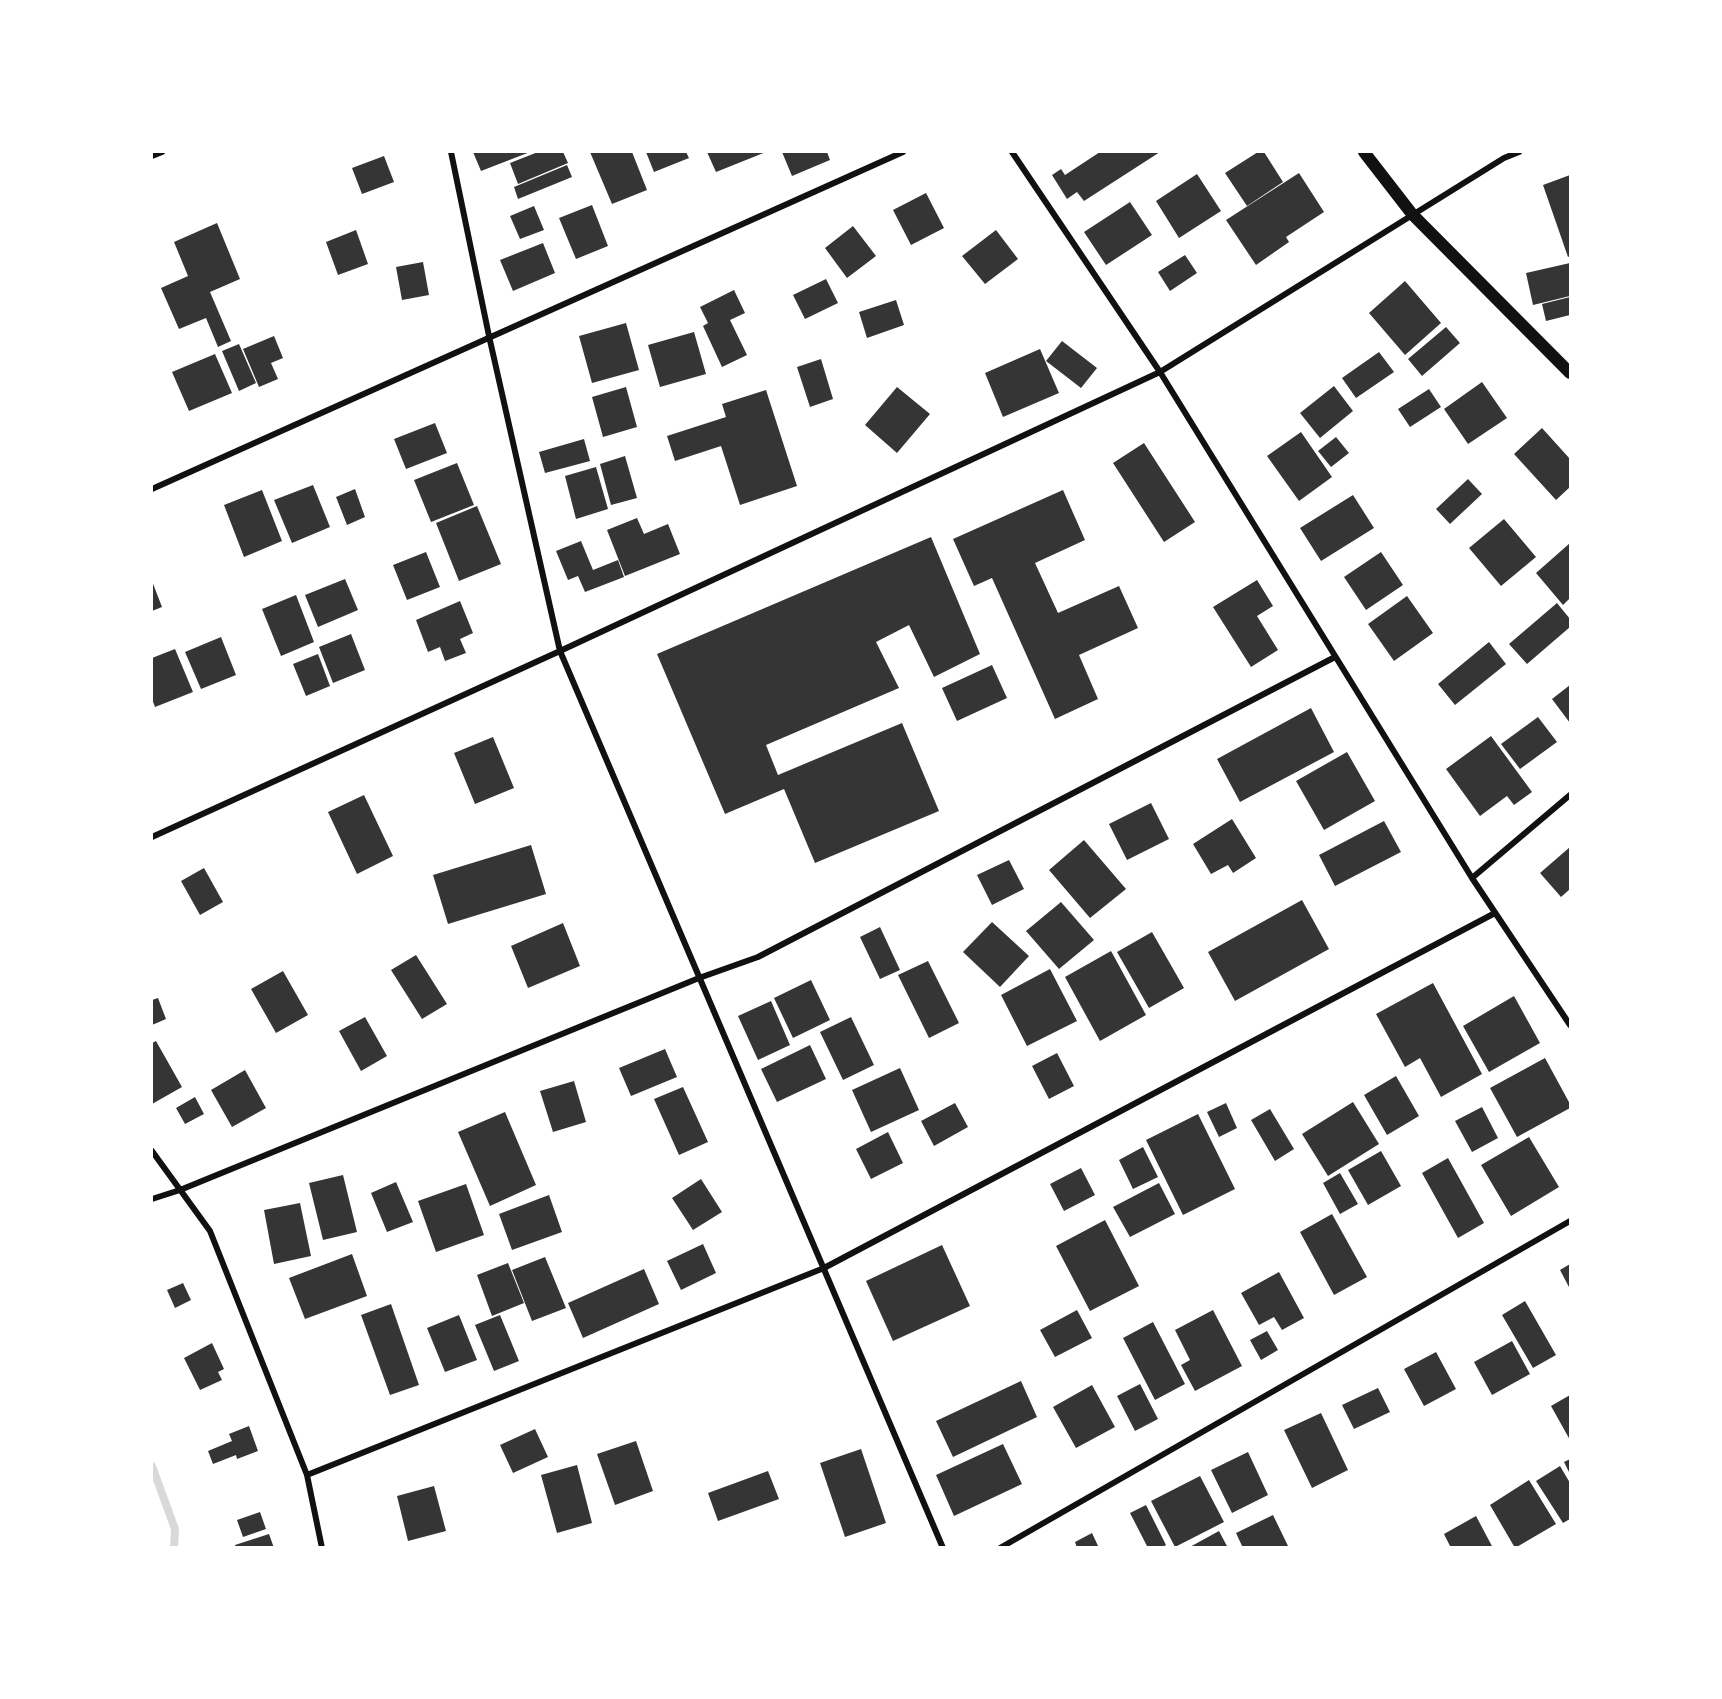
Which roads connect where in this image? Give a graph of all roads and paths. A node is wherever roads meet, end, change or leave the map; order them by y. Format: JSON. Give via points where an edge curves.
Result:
{"nodes":[{"id":1,"x":162,"y":152,"type":"edge"},
{"id":2,"x":451,"y":152,"type":"edge"},
{"id":3,"x":903,"y":152,"type":"edge"},
{"id":4,"x":1012,"y":152,"type":"edge"},
{"id":5,"x":1364,"y":152,"type":"edge"},
{"id":6,"x":1519,"y":152,"type":"edge"},
{"id":7,"x":152,"y":156,"type":"edge"},
{"id":8,"x":1413,"y":214,"type":"junction"},
{"id":9,"x":489,"y":336,"type":"junction"},
{"id":10,"x":1160,"y":372,"type":"junction"},
{"id":11,"x":1570,"y":373,"type":"edge"},
{"id":12,"x":152,"y":489,"type":"edge"},
{"id":13,"x":560,"y":651,"type":"junction"},
{"id":14,"x":1335,"y":657,"type":"junction"},
{"id":15,"x":1570,"y":795,"type":"edge"},
{"id":16,"x":152,"y":837,"type":"edge"},
{"id":17,"x":1472,"y":878,"type":"junction"},
{"id":18,"x":1495,"y":913,"type":"junction"},
{"id":19,"x":699,"y":978,"type":"junction"},
{"id":20,"x":1570,"y":1025,"type":"edge"},
{"id":21,"x":152,"y":1151,"type":"edge"},
{"id":22,"x":180,"y":1190,"type":"junction"},
{"id":23,"x":152,"y":1199,"type":"edge"},
{"id":24,"x":1570,"y":1221,"type":"edge"},
{"id":25,"x":824,"y":1268,"type":"junction"},
{"id":26,"x":307,"y":1475,"type":"junction"},
{"id":27,"x":322,"y":1548,"type":"edge"},
{"id":28,"x":943,"y":1548,"type":"edge"},
{"id":29,"x":1000,"y":1548,"type":"edge"}],
"edges":[{"from":1,"to":7,"type":"street"},
{"from":2,"to":9,"type":"street"},
{"from":3,"to":9,"type":"street"},
{"from":4,"to":10,"type":"street"},
{"from":5,"to":8,"type":"main road"},
{"from":6,"to":8,"type":"street"},
{"from":8,"to":10,"type":"street"},
{"from":8,"to":11,"type":"main road"},
{"from":9,"to":12,"type":"street"},
{"from":9,"to":13,"type":"street"},
{"from":10,"to":13,"type":"street"},
{"from":10,"to":14,"type":"street"},
{"from":13,"to":16,"type":"street"},
{"from":13,"to":19,"type":"street"},
{"from":14,"to":17,"type":"street"},
{"from":14,"to":19,"type":"street","via":[[758,957]]},
{"from":15,"to":17,"type":"street"},
{"from":17,"to":18,"type":"street"},
{"from":18,"to":20,"type":"street"},
{"from":18,"to":25,"type":"street"},
{"from":19,"to":22,"type":"street"},
{"from":19,"to":25,"type":"street"},
{"from":21,"to":22,"type":"street"},
{"from":22,"to":23,"type":"street"},
{"from":22,"to":26,"type":"street","via":[[210,1231]]},
{"from":24,"to":29,"type":"street"},
{"from":25,"to":26,"type":"street"},
{"from":25,"to":28,"type":"street"},
{"from":26,"to":27,"type":"street"}]}
